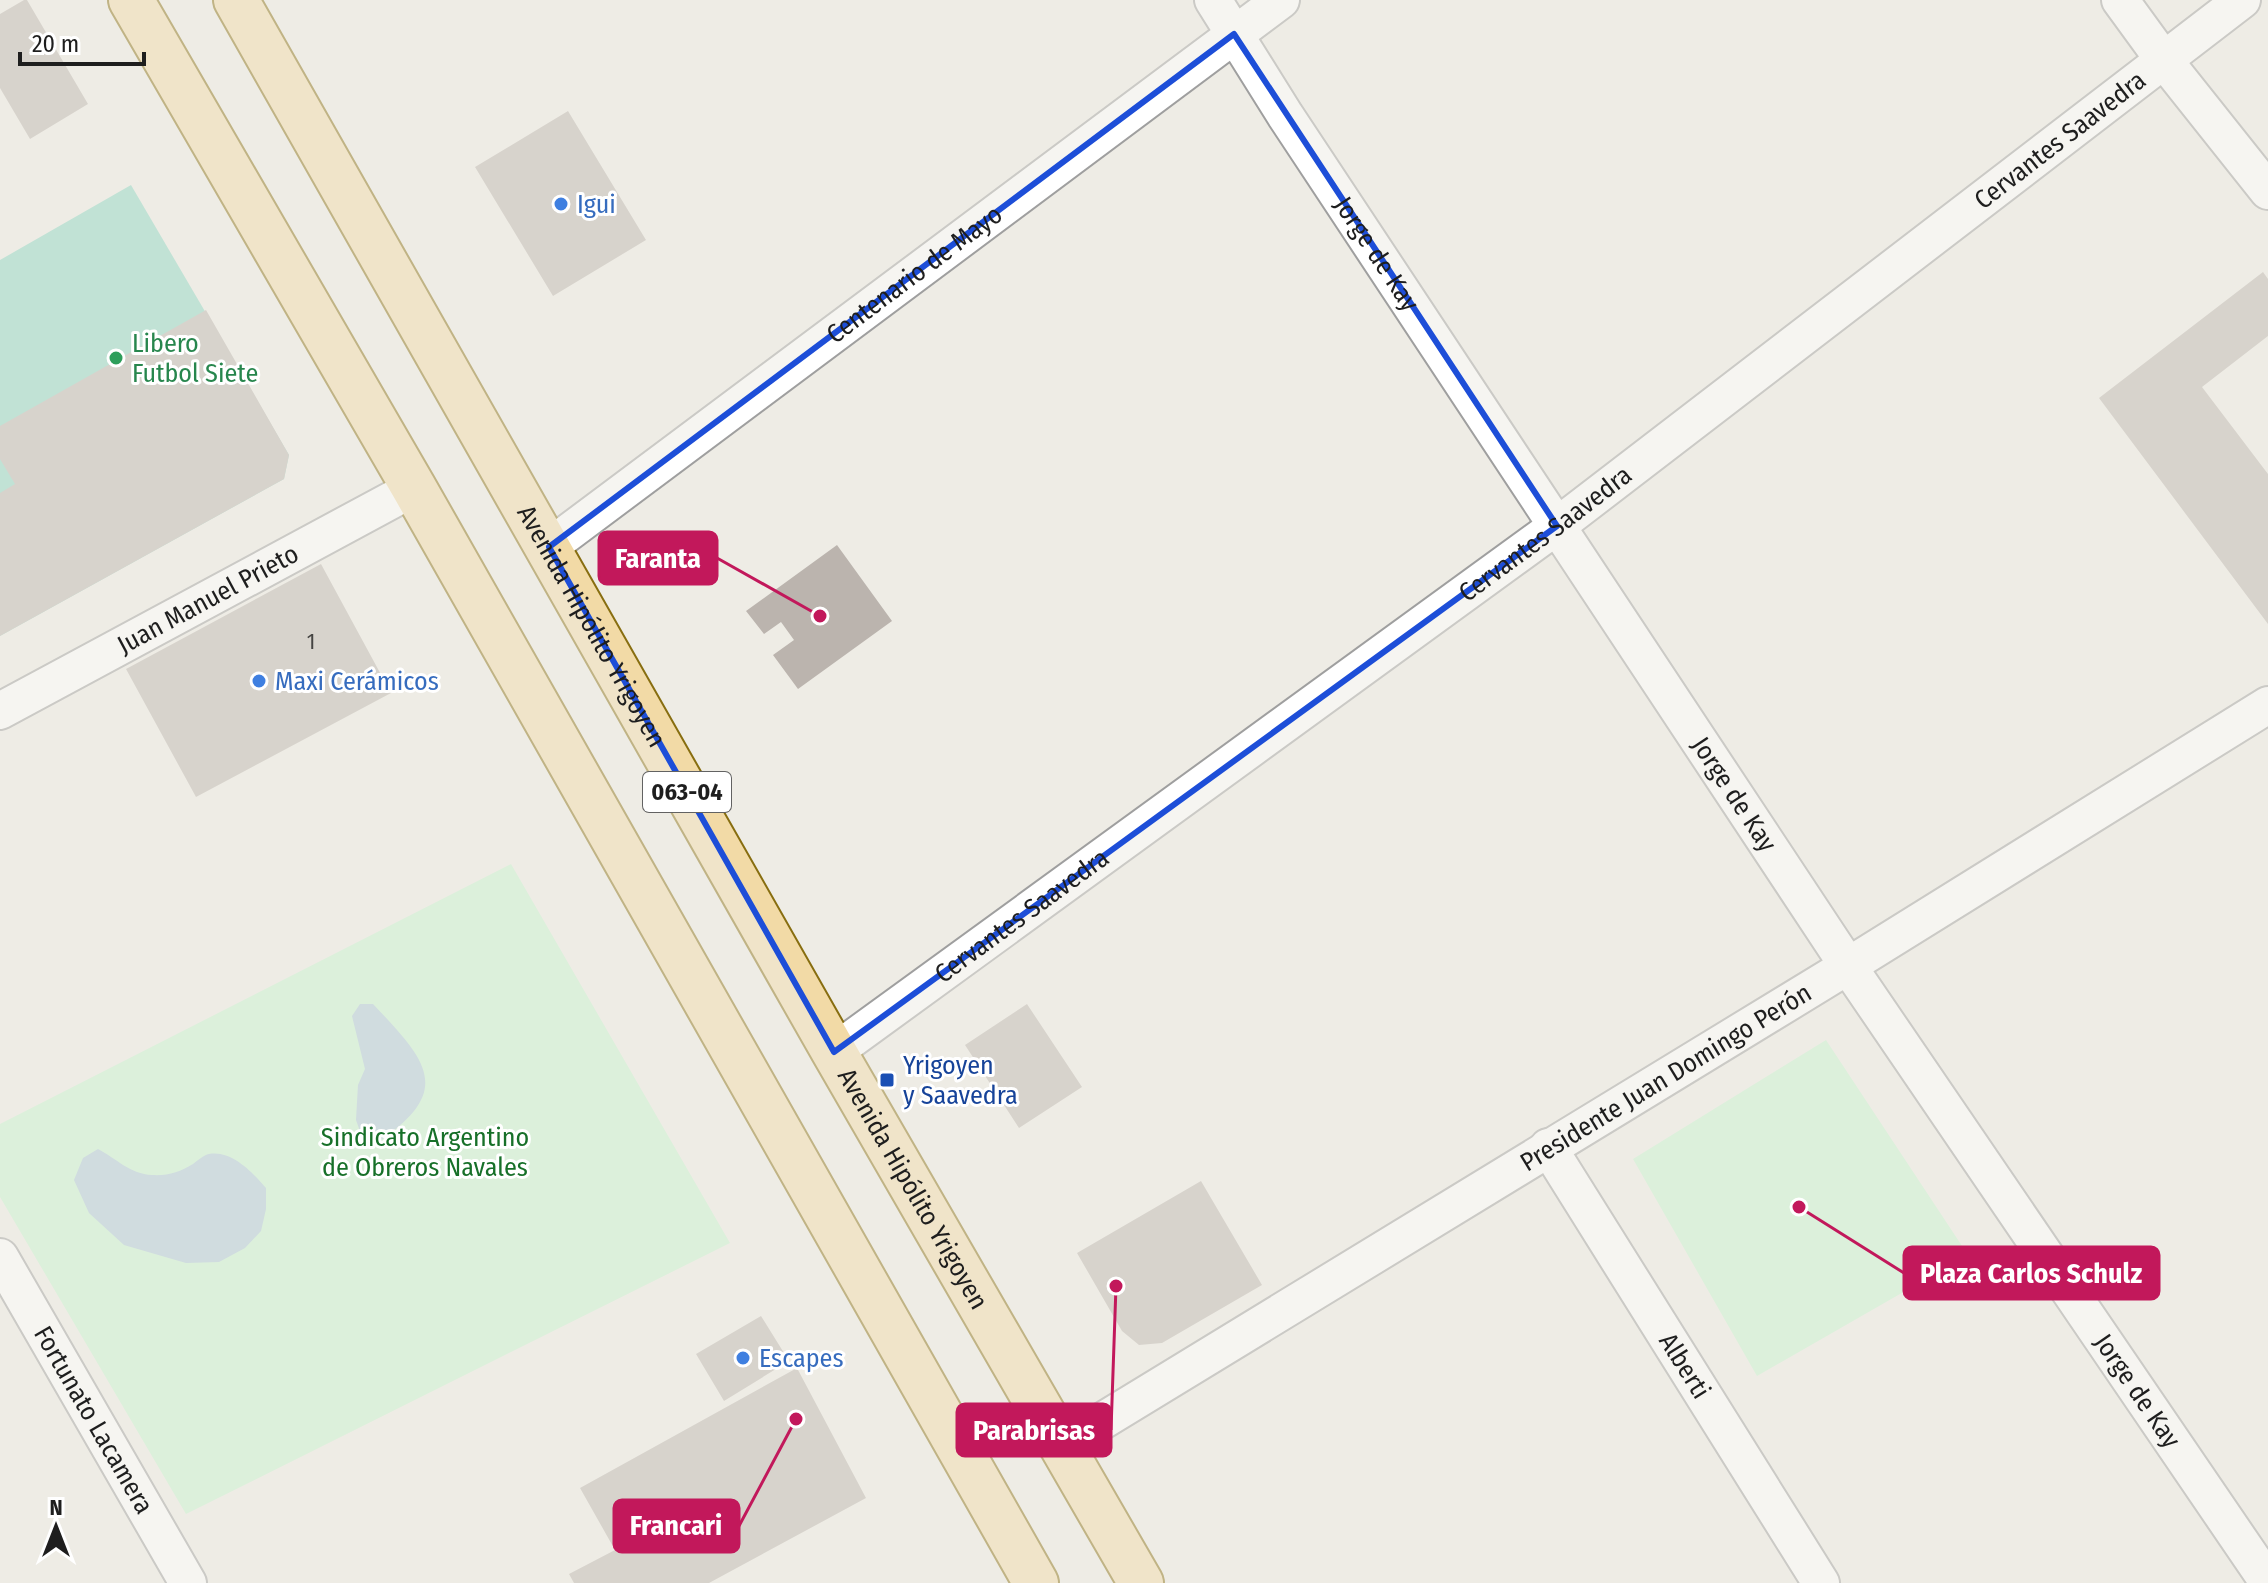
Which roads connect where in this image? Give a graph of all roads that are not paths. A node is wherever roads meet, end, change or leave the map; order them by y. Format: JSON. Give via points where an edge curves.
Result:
{"nodes":[{"id":1,"x":131,"y":0,"type":"edge"},
{"id":2,"x":236,"y":0,"type":"edge"},
{"id":3,"x":1213,"y":0,"type":"edge"},
{"id":4,"x":1281,"y":0,"type":"edge"},
{"id":5,"x":2120,"y":0,"type":"edge"},
{"id":6,"x":2242,"y":0,"type":"edge"},
{"id":7,"x":1234,"y":34,"type":"junction"},
{"id":8,"x":2163,"y":59,"type":"junction"},
{"id":9,"x":2268,"y":191,"type":"edge"},
{"id":10,"x":414,"y":488,"type":"junction"},
{"id":11,"x":1557,"y":526,"type":"junction"},
{"id":12,"x":549,"y":547,"type":"junction"},
{"id":13,"x":2268,"y":705,"type":"edge"},
{"id":14,"x":0,"y":711,"type":"edge"},
{"id":15,"x":1848,"y":966,"type":"junction"},
{"id":16,"x":834,"y":1052,"type":"junction"},
{"id":17,"x":1548,"y":1147,"type":"junction"},
{"id":18,"x":0,"y":1257,"type":"edge"},
{"id":19,"x":1063,"y":1445,"type":"junction"},
{"id":20,"x":2268,"y":1582,"type":"edge"},
{"id":21,"x":188,"y":1583,"type":"edge"},
{"id":22,"x":1036,"y":1583,"type":"edge"},
{"id":23,"x":1141,"y":1583,"type":"edge"},
{"id":24,"x":1821,"y":1583,"type":"edge"}],
"edges":[{"from":1,"to":10,"type":"main road","number":"063-04"},
{"from":2,"to":12,"type":"main road","name":"Avenida Hipólito Yrigoyen","number":"063-04"},
{"from":3,"to":7,"type":"street","name":"Jorge de Kay"},
{"from":4,"to":7,"type":"street","name":"Centenario de Mayo"},
{"from":5,"to":8,"type":"street"},
{"from":6,"to":8,"type":"street","name":"Cervantes Saavedra"},
{"from":7,"to":11,"type":"street","name":"Jorge de Kay"},
{"from":7,"to":12,"type":"street","name":"Centenario de Mayo"},
{"from":8,"to":9,"type":"street"},
{"from":8,"to":11,"type":"street","name":"Cervantes Saavedra"},
{"from":10,"to":14,"type":"street","name":"Juan Manuel Prieto"},
{"from":10,"to":22,"type":"main road","number":"063-04"},
{"from":11,"to":15,"type":"street","name":"Jorge de Kay"},
{"from":11,"to":16,"type":"street","name":"Cervantes Saavedra"},
{"from":12,"to":16,"type":"main road","name":"Avenida Hipólito Yrigoyen","number":"063-04"},
{"from":13,"to":15,"type":"street","name":"Presidente Juan Domingo Perón"},
{"from":15,"to":17,"type":"street","name":"Presidente Juan Domingo Perón"},
{"from":15,"to":20,"type":"street","name":"Jorge de Kay"},
{"from":16,"to":19,"type":"main road","name":"Avenida Hipólito Yrigoyen","number":"063-04"},
{"from":17,"to":19,"type":"street","name":"Presidente Juan Domingo Perón"},
{"from":17,"to":24,"type":"street","name":"Alberti"},
{"from":18,"to":21,"type":"street","name":"Fortunato Lacamera"},
{"from":19,"to":23,"type":"main road","name":"Avenida Hipólito Yrigoyen","number":"063-04"}]}
